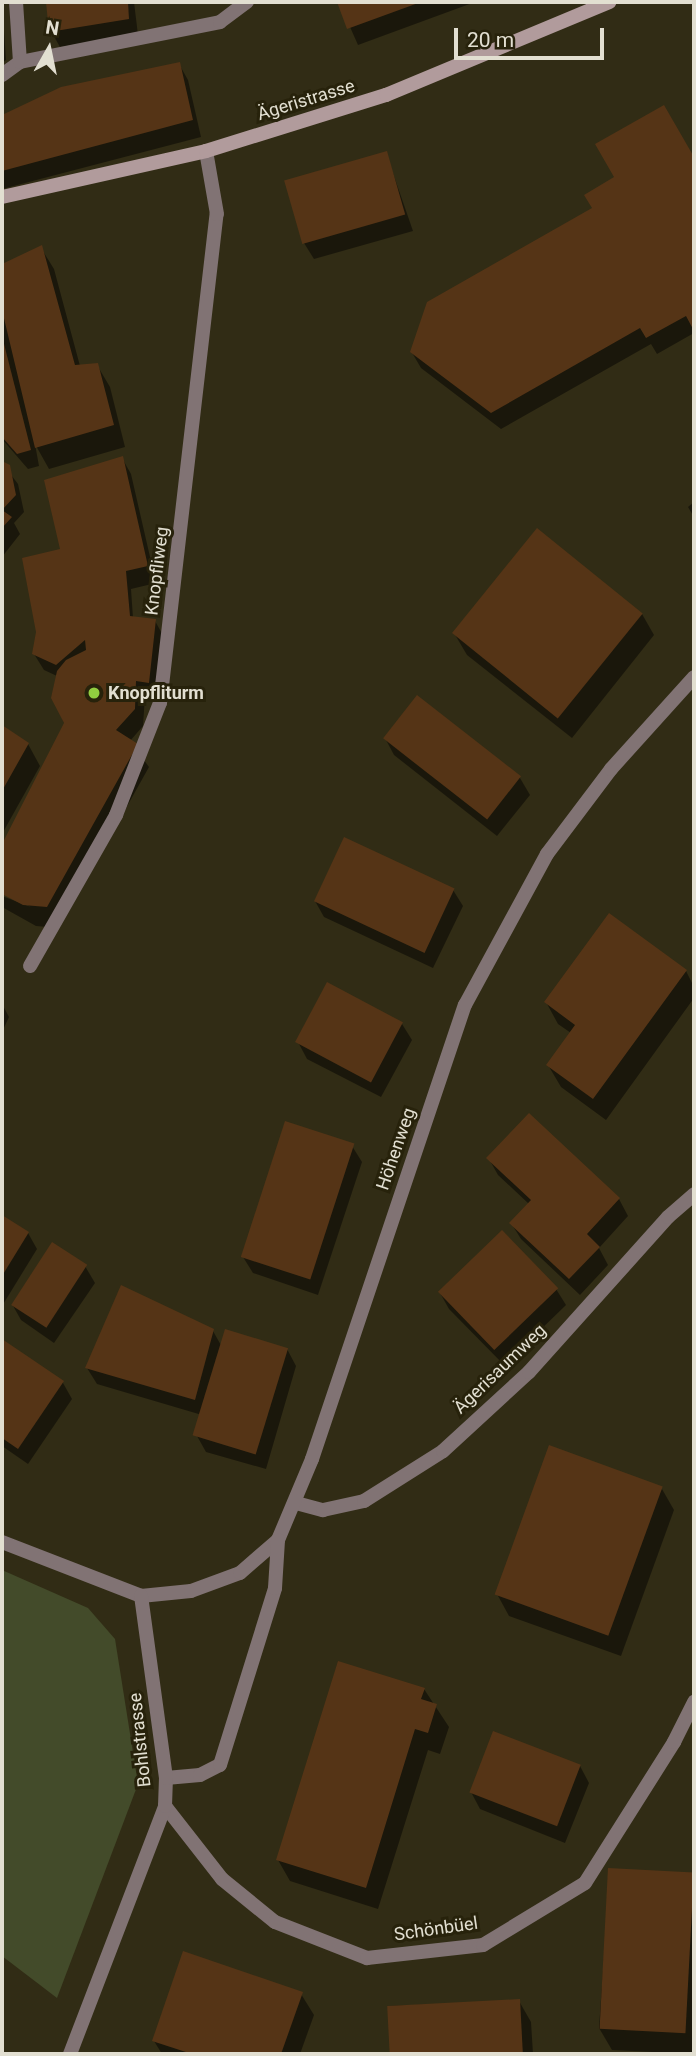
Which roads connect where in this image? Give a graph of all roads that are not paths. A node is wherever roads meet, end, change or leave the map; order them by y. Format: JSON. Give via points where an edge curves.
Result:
{"nodes":[{"id":1,"x":16,"y":2,"type":"edge"},
{"id":2,"x":247,"y":2,"type":"edge"},
{"id":3,"x":609,"y":2,"type":"edge"},
{"id":4,"x":20,"y":62,"type":"junction"},
{"id":5,"x":2,"y":75,"type":"edge"},
{"id":6,"x":206,"y":151,"type":"junction"},
{"id":7,"x":2,"y":197,"type":"edge"},
{"id":8,"x":694,"y":677,"type":"edge"},
{"id":9,"x":30,"y":966,"type":"dead end"},
{"id":10,"x":694,"y":1194,"type":"edge"},
{"id":11,"x":296,"y":1503,"type":"junction"},
{"id":12,"x":278,"y":1540,"type":"junction"},
{"id":13,"x":2,"y":1542,"type":"edge"},
{"id":14,"x":141,"y":1596,"type":"junction"},
{"id":15,"x":694,"y":1702,"type":"edge"},
{"id":16,"x":166,"y":1777,"type":"junction"},
{"id":17,"x":165,"y":1806,"type":"junction"},
{"id":18,"x":70,"y":2054,"type":"edge"}],
"edges":[{"from":1,"to":4,"type":"street"},
{"from":2,"to":4,"type":"street","via":[[220,22],[178,34]]},
{"from":3,"to":6,"type":"main road","name":"Ägeristrasse","via":[[386,95]]},
{"from":4,"to":5,"type":"street"},
{"from":6,"to":7,"type":"main road","name":"Ägeristrasse"},
{"from":6,"to":9,"type":"street","name":"Knopfliweg","via":[[217,214],[160,703],[116,815]]},
{"from":8,"to":11,"type":"street","name":"Höhenweg","via":[[611,769],[547,854],[465,1005]]},
{"from":10,"to":11,"type":"street","name":"Ägerisaumweg","via":[[529,1372],[443,1451],[364,1501],[323,1510]]},
{"from":11,"to":12,"type":"street","name":"Höhenweg"},
{"from":12,"to":14,"type":"street","name":"Höhenweg","via":[[240,1573],[191,1591]]},
{"from":12,"to":16,"type":"street","via":[[275,1588],[220,1765],[200,1775]]},
{"from":13,"to":14,"type":"street"},
{"from":14,"to":16,"type":"street","name":"Bohlstrasse"},
{"from":15,"to":17,"type":"street","name":"Schönbüel","via":[[585,1884],[483,1945],[367,1958],[275,1922],[222,1879]]},
{"from":16,"to":17,"type":"street","name":"Bohlstrasse"},
{"from":17,"to":18,"type":"street","name":"Bohlstrasse"}]}
